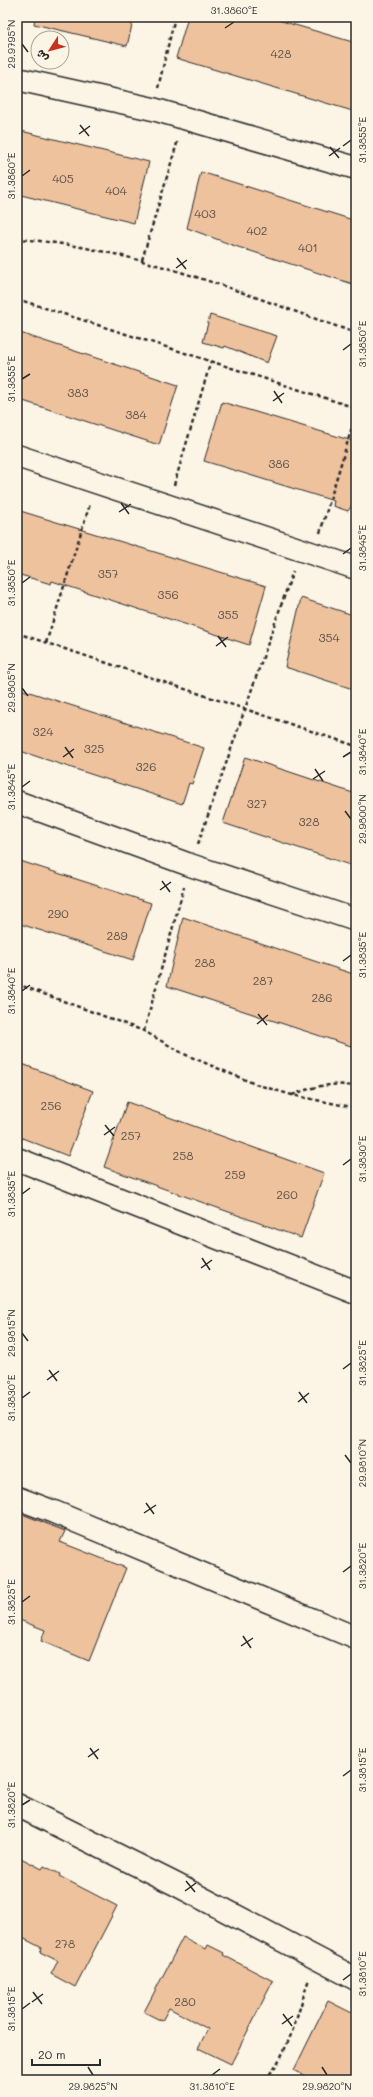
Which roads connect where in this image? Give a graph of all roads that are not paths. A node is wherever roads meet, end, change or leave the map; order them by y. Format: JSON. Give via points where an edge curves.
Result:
{"nodes":[{"id":1,"x":17,"y":79,"type":"edge"},
{"id":2,"x":356,"y":168,"type":"edge"},
{"id":3,"x":17,"y":456,"type":"edge"},
{"id":4,"x":356,"y":568,"type":"edge"},
{"id":5,"x":17,"y":802,"type":"edge"},
{"id":6,"x":356,"y":920,"type":"edge"},
{"id":7,"x":17,"y":1159,"type":"edge"},
{"id":8,"x":356,"y":1292,"type":"edge"},
{"id":9,"x":17,"y":1498,"type":"edge"},
{"id":10,"x":356,"y":1638,"type":"edge"},
{"id":11,"x":17,"y":1805,"type":"edge"},
{"id":12,"x":356,"y":1979,"type":"edge"}],
"edges":[{"from":1,"to":2,"type":"street","via":[[184,117]]},
{"from":3,"to":4,"type":"street"},
{"from":5,"to":6,"type":"street","via":[[190,865]]},
{"from":7,"to":8,"type":"street"},
{"from":9,"to":10,"type":"street"},
{"from":11,"to":12,"type":"street"}]}
